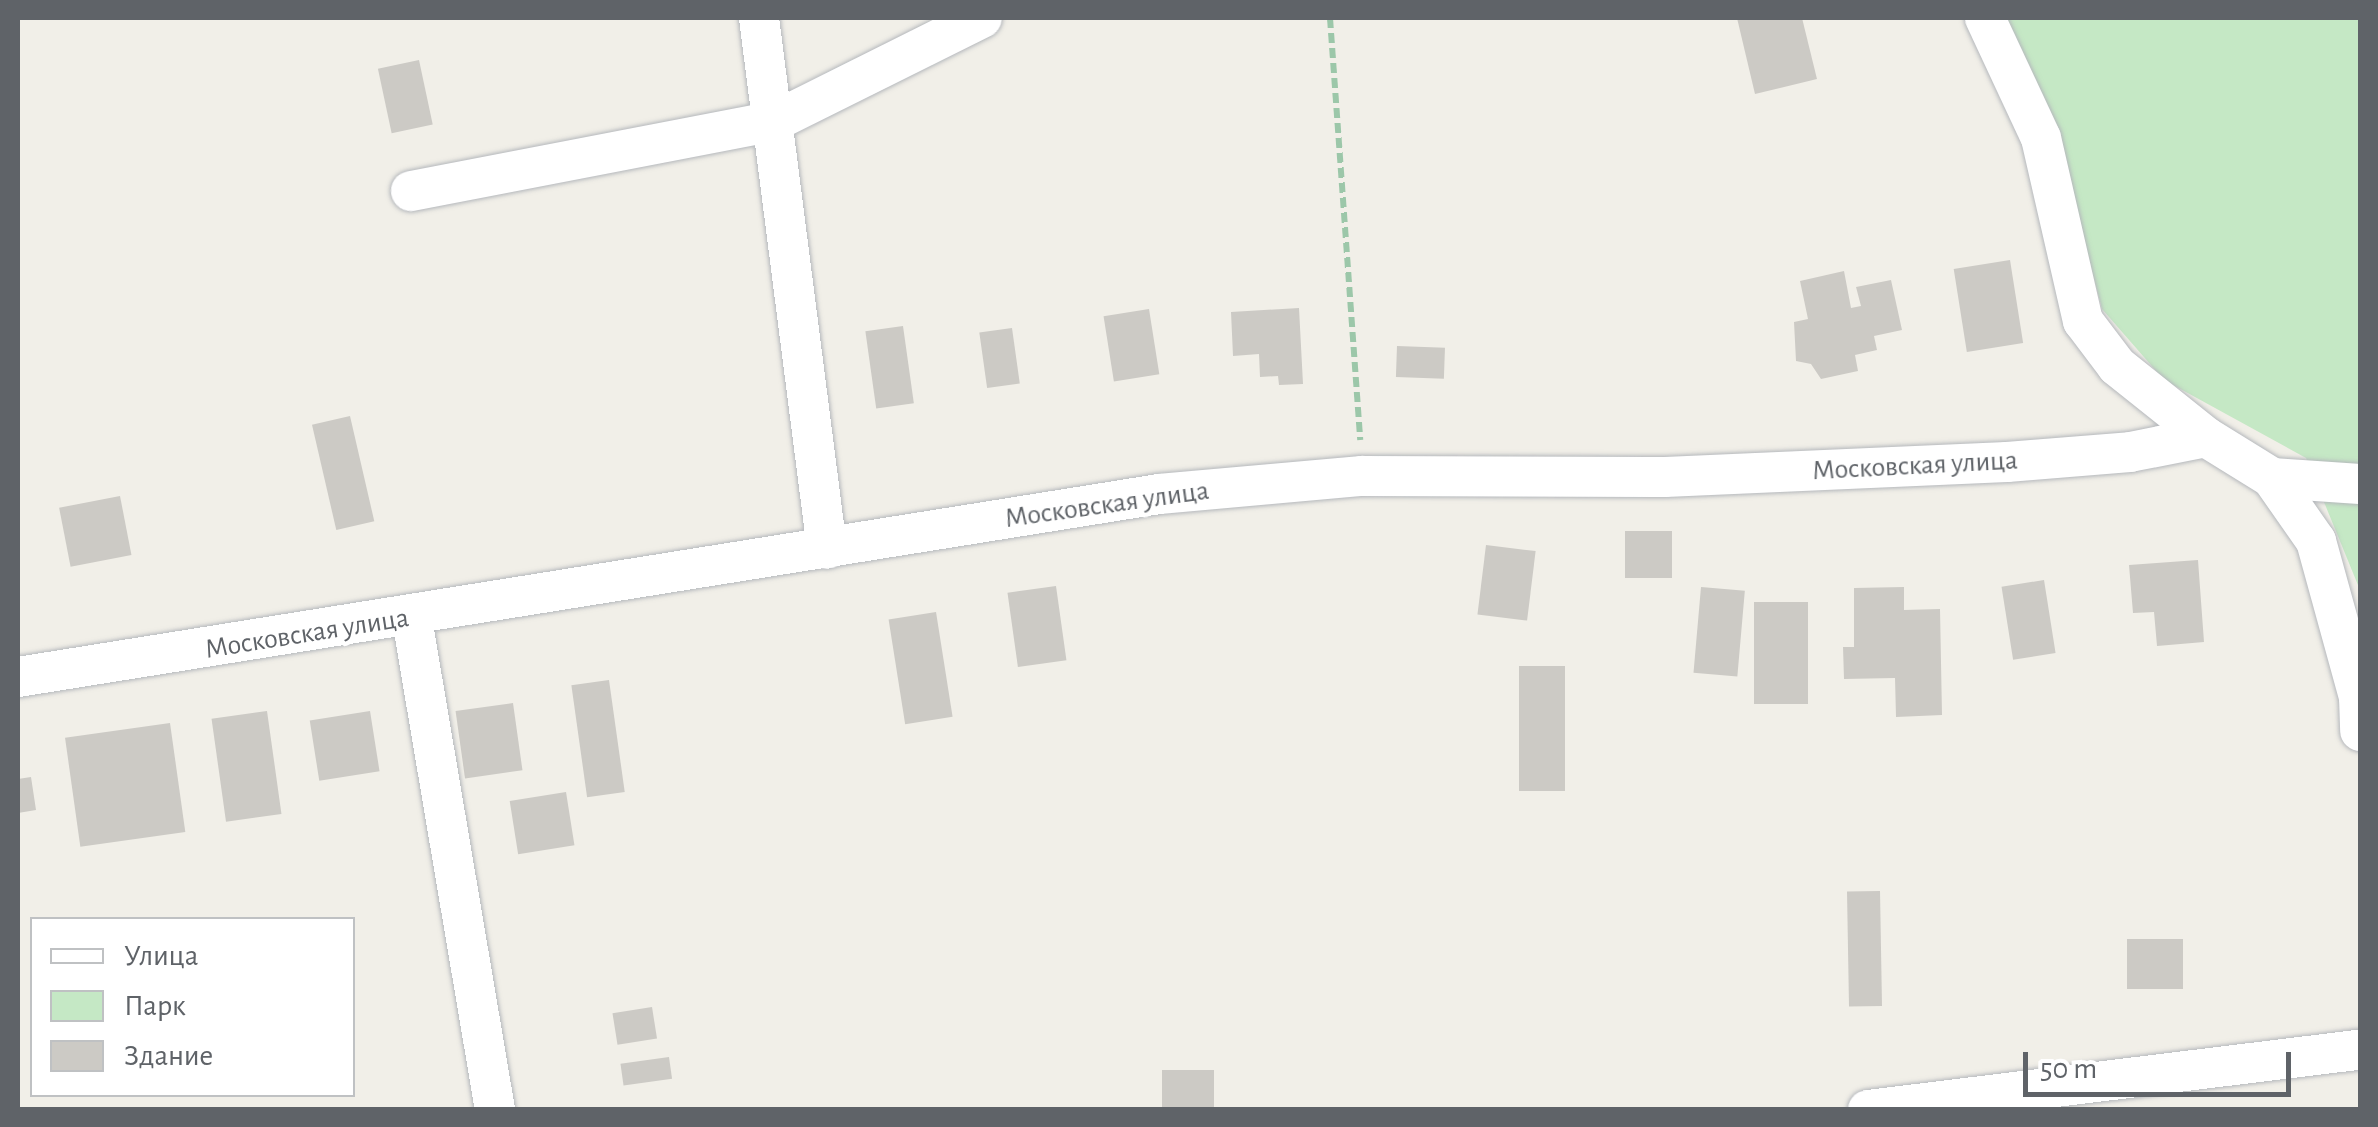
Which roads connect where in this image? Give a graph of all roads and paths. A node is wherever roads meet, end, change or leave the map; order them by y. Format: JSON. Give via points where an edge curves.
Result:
{"nodes":[{"id":1,"x":759,"y":18,"type":"edge"},
{"id":2,"x":982,"y":18,"type":"edge"},
{"id":3,"x":1330,"y":18,"type":"edge"},
{"id":4,"x":1985,"y":18,"type":"edge"},
{"id":5,"x":776,"y":121,"type":"junction"},
{"id":6,"x":411,"y":191,"type":"dead end"},
{"id":7,"x":2206,"y":437,"type":"junction"},
{"id":8,"x":1362,"y":476,"type":"junction"},
{"id":9,"x":2272,"y":478,"type":"junction"},
{"id":10,"x":2360,"y":484,"type":"edge"},
{"id":11,"x":827,"y":549,"type":"junction"},
{"id":12,"x":412,"y":619,"type":"junction"},
{"id":13,"x":18,"y":677,"type":"edge"},
{"id":14,"x":2360,"y":731,"type":"edge"},
{"id":15,"x":2360,"y":1050,"type":"edge"},
{"id":16,"x":495,"y":1110,"type":"edge"},
{"id":17,"x":1868,"y":1110,"type":"edge"}],
"edges":[{"from":1,"to":5,"type":"street"},
{"from":2,"to":5,"type":"street"},
{"from":3,"to":8,"type":"path"},
{"from":4,"to":7,"type":"street","via":[[2041,138],[2083,320],[2117,366]]},
{"from":5,"to":6,"type":"street"},
{"from":5,"to":11,"type":"street"},
{"from":7,"to":8,"type":"street","name":"Московская улица","via":[[2130,452],[1988,463],[1665,478]]},
{"from":7,"to":9,"type":"street"},
{"from":8,"to":11,"type":"street","name":"Московская улица","via":[[1159,494]]},
{"from":9,"to":10,"type":"street"},
{"from":9,"to":14,"type":"street","via":[[2316,542],[2359,697]]},
{"from":11,"to":12,"type":"street","name":"Московская улица"},
{"from":12,"to":13,"type":"street","name":"Московская улица"},
{"from":12,"to":16,"type":"street"},
{"from":15,"to":17,"type":"street"}]}
